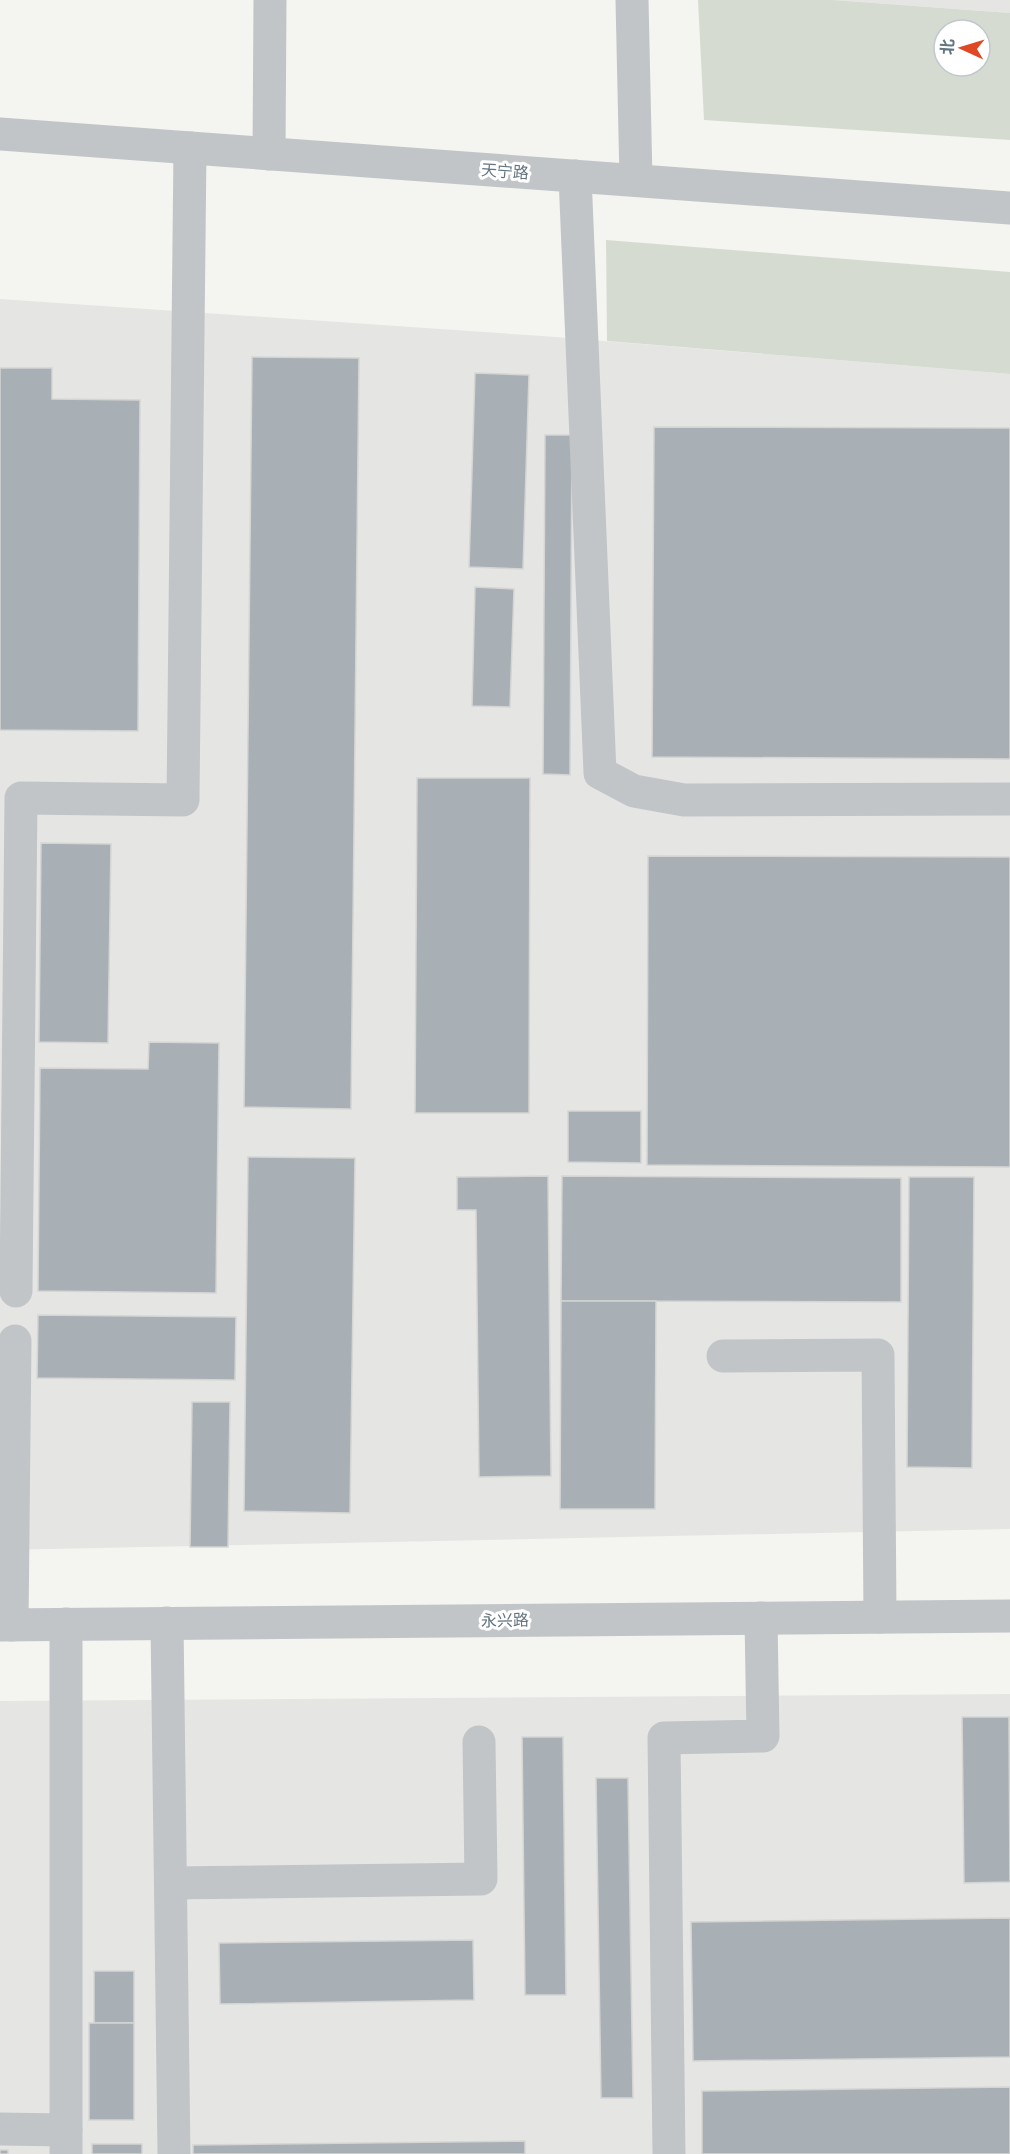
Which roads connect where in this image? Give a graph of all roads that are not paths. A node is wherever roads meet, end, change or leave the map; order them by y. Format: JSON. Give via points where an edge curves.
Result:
{"nodes":[{"id":1,"x":270,"y":0,"type":"edge"},
{"id":2,"x":632,"y":0,"type":"edge"},
{"id":3,"x":0,"y":134,"type":"edge"},
{"id":4,"x":190,"y":148,"type":"junction"},
{"id":5,"x":269,"y":154,"type":"junction"},
{"id":6,"x":575,"y":176,"type":"junction"},
{"id":7,"x":636,"y":180,"type":"junction"},
{"id":8,"x":1010,"y":208,"type":"edge"},
{"id":9,"x":1010,"y":799,"type":"edge"},
{"id":10,"x":16,"y":1291,"type":"dead end"},
{"id":11,"x":15,"y":1341,"type":"dead end"},
{"id":12,"x":723,"y":1356,"type":"dead end"},
{"id":13,"x":1010,"y":1616,"type":"edge"},
{"id":14,"x":880,"y":1617,"type":"junction"},
{"id":15,"x":761,"y":1618,"type":"junction"},
{"id":16,"x":167,"y":1623,"type":"junction"},
{"id":17,"x":66,"y":1624,"type":"junction"},
{"id":18,"x":6,"y":1625,"type":"edge"},
{"id":19,"x":479,"y":1742,"type":"dead end"},
{"id":20,"x":171,"y":1883,"type":"junction"},
{"id":21,"x":0,"y":2129,"type":"edge"},
{"id":22,"x":66,"y":2142,"type":"edge"},
{"id":23,"x":174,"y":2154,"type":"edge"},
{"id":24,"x":669,"y":2154,"type":"edge"}],
"edges":[{"from":1,"to":5,"type":"street"},
{"from":2,"to":7,"type":"street"},
{"from":3,"to":4,"type":"street","name":"天宁路"},
{"from":4,"to":5,"type":"street","name":"天宁路"},
{"from":4,"to":10,"type":"street","via":[[183,800],[21,798]]},
{"from":5,"to":6,"type":"street","name":"天宁路"},
{"from":6,"to":7,"type":"street","name":"天宁路"},
{"from":6,"to":9,"type":"street","via":[[600,773],[634,791],[684,800]]},
{"from":7,"to":8,"type":"street","name":"天宁路"},
{"from":11,"to":18,"type":"street"},
{"from":12,"to":14,"type":"street","via":[[878,1355]]},
{"from":13,"to":14,"type":"street","name":"永兴路"},
{"from":14,"to":15,"type":"street","name":"永兴路"},
{"from":15,"to":16,"type":"street","name":"永兴路"},
{"from":15,"to":24,"type":"street","via":[[762,1736],[664,1738]]},
{"from":16,"to":17,"type":"street","name":"永兴路"},
{"from":16,"to":20,"type":"street"},
{"from":17,"to":18,"type":"street","name":"永兴路"},
{"from":17,"to":22,"type":"street"},
{"from":19,"to":20,"type":"street","via":[[481,1879]]},
{"from":20,"to":23,"type":"street"},
{"from":21,"to":22,"type":"street"}]}
